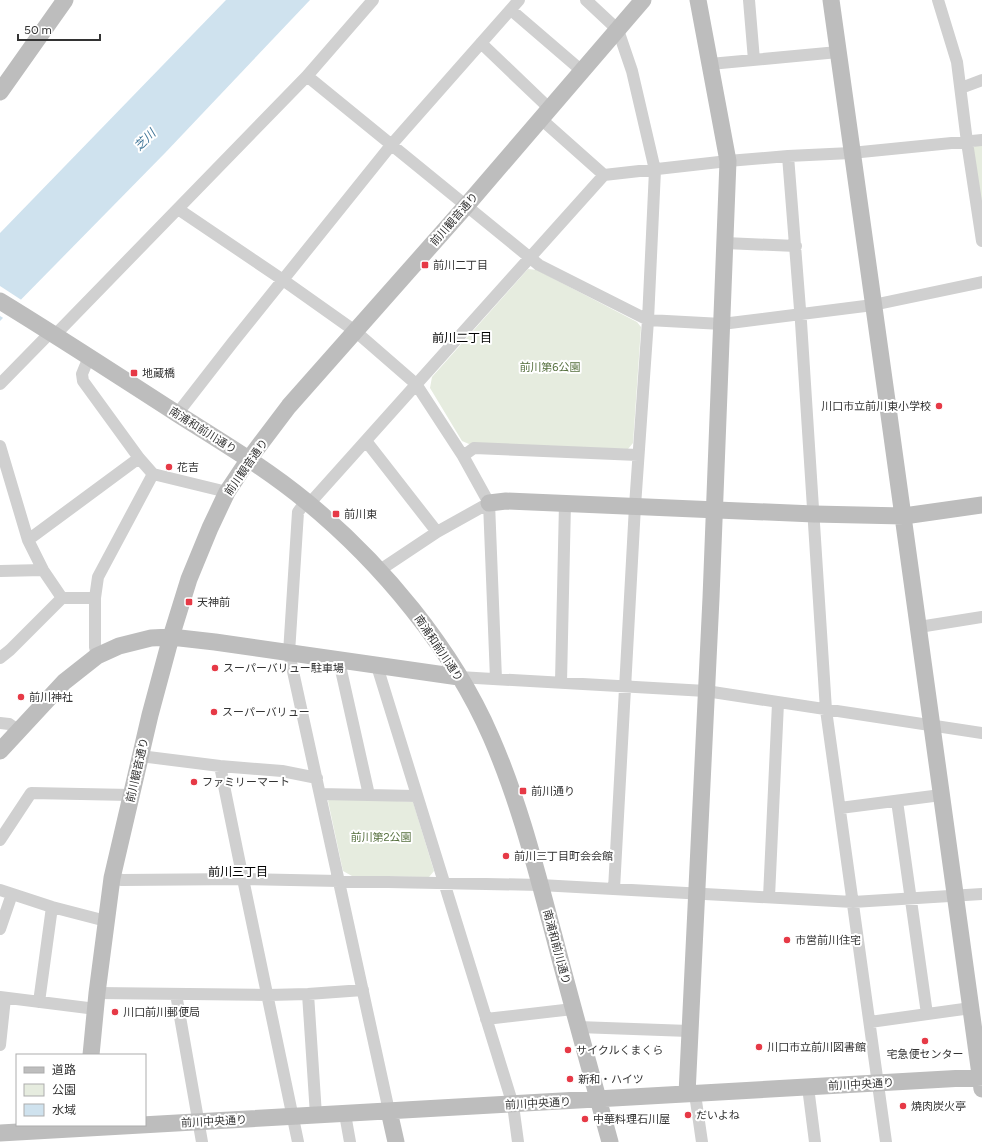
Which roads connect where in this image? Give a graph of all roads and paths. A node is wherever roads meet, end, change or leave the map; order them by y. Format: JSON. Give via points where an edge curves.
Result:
{"nodes":[{"id":1,"x":65,"y":0,"type":"edge"},
{"id":2,"x":373,"y":0,"type":"edge"},
{"id":3,"x":519,"y":0,"type":"edge"},
{"id":4,"x":586,"y":0,"type":"edge"},
{"id":5,"x":643,"y":0,"type":"edge"},
{"id":6,"x":698,"y":0,"type":"edge"},
{"id":7,"x":749,"y":0,"type":"edge"},
{"id":8,"x":831,"y":0,"type":"edge"},
{"id":9,"x":938,"y":0,"type":"edge"},
{"id":10,"x":510,"y":10,"type":"junction"},
{"id":11,"x":618,"y":30,"type":"junction"},
{"id":12,"x":481,"y":43,"type":"junction"},
{"id":13,"x":838,"y":52,"type":"junction"},
{"id":14,"x":754,"y":60,"type":"junction"},
{"id":15,"x":710,"y":64,"type":"junction"},
{"id":16,"x":582,"y":71,"type":"junction"},
{"id":17,"x":307,"y":76,"type":"junction"},
{"id":18,"x":982,"y":80,"type":"edge"},
{"id":19,"x":961,"y":88,"type":"junction"},
{"id":20,"x":0,"y":92,"type":"edge"},
{"id":21,"x":546,"y":114,"type":"junction"},
{"id":22,"x":982,"y":140,"type":"edge"},
{"id":23,"x":967,"y":142,"type":"junction"},
{"id":24,"x":392,"y":144,"type":"junction"},
{"id":25,"x":851,"y":153,"type":"junction"},
{"id":26,"x":788,"y":156,"type":"junction"},
{"id":27,"x":728,"y":161,"type":"junction"},
{"id":28,"x":655,"y":170,"type":"junction"},
{"id":29,"x":604,"y":175,"type":"junction"},
{"id":30,"x":466,"y":206,"type":"junction"},
{"id":31,"x":178,"y":209,"type":"junction"},
{"id":32,"x":982,"y":236,"type":"edge"},
{"id":33,"x":725,"y":243,"type":"junction"},
{"id":34,"x":796,"y":246,"type":"junction"},
{"id":35,"x":530,"y":258,"type":"junction"},
{"id":36,"x":283,"y":280,"type":"junction"},
{"id":37,"x":982,"y":282,"type":"edge"},
{"id":38,"x":0,"y":301,"type":"edge"},
{"id":39,"x":873,"y":305,"type":"junction"},
{"id":40,"x":801,"y":314,"type":"junction"},
{"id":41,"x":648,"y":320,"type":"junction"},
{"id":42,"x":722,"y":324,"type":"junction"},
{"id":43,"x":355,"y":331,"type":"junction"},
{"id":44,"x":53,"y":334,"type":"junction"},
{"id":45,"x":89,"y":356,"type":"junction"},
{"id":46,"x":0,"y":384,"type":"edge"},
{"id":47,"x":416,"y":384,"type":"junction"},
{"id":48,"x":177,"y":414,"type":"junction"},
{"id":49,"x":366,"y":441,"type":"junction"},
{"id":50,"x":0,"y":446,"type":"edge"},
{"id":51,"x":638,"y":455,"type":"junction"},
{"id":52,"x":463,"y":456,"type":"junction"},
{"id":53,"x":140,"y":458,"type":"junction"},
{"id":54,"x":249,"y":459,"type":"junction"},
{"id":55,"x":153,"y":474,"type":"junction"},
{"id":56,"x":5,"y":484,"type":"edge"},
{"id":57,"x":227,"y":492,"type":"junction"},
{"id":58,"x":308,"y":502,"type":"junction"},
{"id":59,"x":489,"y":503,"type":"junction"},
{"id":60,"x":565,"y":503,"type":"junction"},
{"id":61,"x":982,"y":505,"type":"edge"},
{"id":62,"x":635,"y":506,"type":"junction"},
{"id":63,"x":714,"y":510,"type":"junction"},
{"id":64,"x":814,"y":514,"type":"junction"},
{"id":65,"x":904,"y":516,"type":"junction"},
{"id":66,"x":437,"y":532,"type":"junction"},
{"id":67,"x":28,"y":540,"type":"junction"},
{"id":68,"x":43,"y":570,"type":"junction"},
{"id":69,"x":380,"y":570,"type":"junction"},
{"id":70,"x":0,"y":571,"type":"edge"},
{"id":71,"x":62,"y":598,"type":"junction"},
{"id":72,"x":95,"y":598,"type":"junction"},
{"id":73,"x":982,"y":617,"type":"edge"},
{"id":74,"x":919,"y":627,"type":"junction"},
{"id":75,"x":171,"y":637,"type":"junction"},
{"id":76,"x":289,"y":653,"type":"junction"},
{"id":77,"x":97,"y":656,"type":"junction"},
{"id":78,"x":0,"y":658,"type":"edge"},
{"id":79,"x":339,"y":660,"type":"junction"},
{"id":80,"x":376,"y":666,"type":"junction"},
{"id":81,"x":459,"y":677,"type":"junction"},
{"id":82,"x":496,"y":679,"type":"junction"},
{"id":83,"x":561,"y":682,"type":"junction"},
{"id":84,"x":625,"y":686,"type":"junction"},
{"id":85,"x":706,"y":691,"type":"junction"},
{"id":86,"x":778,"y":702,"type":"junction"},
{"id":87,"x":826,"y":710,"type":"junction"},
{"id":88,"x":0,"y":723,"type":"edge"},
{"id":89,"x":932,"y":726,"type":"junction"},
{"id":90,"x":19,"y":731,"type":"junction"},
{"id":91,"x":982,"y":733,"type":"edge"},
{"id":92,"x":0,"y":751,"type":"edge"},
{"id":93,"x":140,"y":756,"type":"junction"},
{"id":94,"x":220,"y":766,"type":"junction"},
{"id":95,"x":317,"y":778,"type":"junction"},
{"id":96,"x":320,"y":794,"type":"junction"},
{"id":97,"x":131,"y":795,"type":"junction"},
{"id":98,"x":369,"y":795,"type":"junction"},
{"id":99,"x":941,"y":795,"type":"junction"},
{"id":100,"x":416,"y":796,"type":"junction"},
{"id":101,"x":897,"y":801,"type":"junction"},
{"id":102,"x":840,"y":808,"type":"junction"},
{"id":103,"x":0,"y":840,"type":"edge"},
{"id":104,"x":112,"y":878,"type":"junction"},
{"id":105,"x":243,"y":879,"type":"junction"},
{"id":106,"x":340,"y":881,"type":"junction"},
{"id":107,"x":443,"y":883,"type":"junction"},
{"id":108,"x":540,"y":885,"type":"junction"},
{"id":109,"x":614,"y":888,"type":"junction"},
{"id":110,"x":0,"y":890,"type":"edge"},
{"id":111,"x":696,"y":893,"type":"junction"},
{"id":112,"x":12,"y":894,"type":"junction"},
{"id":113,"x":982,"y":894,"type":"edge"},
{"id":114,"x":956,"y":895,"type":"junction"},
{"id":115,"x":769,"y":897,"type":"junction"},
{"id":116,"x":911,"y":898,"type":"junction"},
{"id":117,"x":853,"y":902,"type":"junction"},
{"id":118,"x":52,"y":907,"type":"junction"},
{"id":119,"x":106,"y":921,"type":"junction"},
{"id":120,"x":0,"y":929,"type":"edge"},
{"id":121,"x":363,"y":990,"type":"junction"},
{"id":122,"x":176,"y":994,"type":"junction"},
{"id":123,"x":308,"y":994,"type":"junction"},
{"id":124,"x":268,"y":995,"type":"junction"},
{"id":125,"x":3,"y":997,"type":"edge"},
{"id":126,"x":96,"y":1001,"type":"junction"},
{"id":127,"x":39,"y":1002,"type":"junction"},
{"id":128,"x":573,"y":1008,"type":"junction"},
{"id":129,"x":926,"y":1014,"type":"junction"},
{"id":130,"x":975,"y":1014,"type":"edge"},
{"id":131,"x":486,"y":1019,"type":"junction"},
{"id":132,"x":870,"y":1022,"type":"junction"},
{"id":133,"x":578,"y":1028,"type":"junction"},
{"id":134,"x":689,"y":1031,"type":"junction"},
{"id":135,"x":0,"y":1045,"type":"edge"},
{"id":136,"x":91,"y":1054,"type":"edge"},
{"id":137,"x":982,"y":1081,"type":"edge"},
{"id":138,"x":878,"y":1083,"type":"junction"},
{"id":139,"x":808,"y":1087,"type":"junction"},
{"id":140,"x":691,"y":1094,"type":"junction"},
{"id":141,"x":599,"y":1100,"type":"junction"},
{"id":142,"x":513,"y":1105,"type":"junction"},
{"id":143,"x":389,"y":1111,"type":"junction"},
{"id":144,"x":345,"y":1114,"type":"junction"},
{"id":145,"x":316,"y":1115,"type":"junction"},
{"id":146,"x":292,"y":1116,"type":"junction"},
{"id":147,"x":199,"y":1122,"type":"junction"},
{"id":148,"x":94,"y":1132,"type":"edge"},
{"id":149,"x":0,"y":1133,"type":"edge"},
{"id":150,"x":202,"y":1142,"type":"edge"},
{"id":151,"x":298,"y":1142,"type":"edge"},
{"id":152,"x":350,"y":1142,"type":"edge"},
{"id":153,"x":396,"y":1142,"type":"edge"},
{"id":154,"x":518,"y":1142,"type":"edge"},
{"id":155,"x":610,"y":1142,"type":"edge"},
{"id":156,"x":702,"y":1142,"type":"edge"},
{"id":157,"x":815,"y":1142,"type":"edge"},
{"id":158,"x":886,"y":1142,"type":"edge"}],
"edges":[{"from":1,"to":20,"type":"street"},
{"from":2,"to":17,"type":"street"},
{"from":3,"to":10,"type":"street"},
{"from":4,"to":11,"type":"street"},
{"from":5,"to":11,"type":"street","name":"前川観音通り"},
{"from":6,"to":15,"type":"street"},
{"from":7,"to":14,"type":"street"},
{"from":8,"to":13,"type":"street"},
{"from":9,"to":19,"type":"street","via":[[957,62]]},
{"from":10,"to":12,"type":"street"},
{"from":10,"to":16,"type":"street"},
{"from":11,"to":16,"type":"street","name":"前川観音通り"},
{"from":11,"to":28,"type":"street","via":[[632,71]]},
{"from":12,"to":21,"type":"street"},
{"from":12,"to":24,"type":"street"},
{"from":13,"to":14,"type":"street"},
{"from":13,"to":25,"type":"street"},
{"from":14,"to":15,"type":"street"},
{"from":15,"to":27,"type":"street"},
{"from":16,"to":21,"type":"street","name":"前川観音通り"},
{"from":17,"to":24,"type":"street"},
{"from":17,"to":31,"type":"street"},
{"from":18,"to":19,"type":"street"},
{"from":19,"to":23,"type":"street"},
{"from":21,"to":29,"type":"street"},
{"from":21,"to":30,"type":"street","name":"前川観音通り"},
{"from":22,"to":23,"type":"street"},
{"from":23,"to":25,"type":"street"},
{"from":23,"to":32,"type":"street"},
{"from":24,"to":30,"type":"street"},
{"from":24,"to":36,"type":"street"},
{"from":25,"to":26,"type":"street"},
{"from":25,"to":39,"type":"street"},
{"from":26,"to":27,"type":"street"},
{"from":26,"to":34,"type":"street"},
{"from":27,"to":28,"type":"street"},
{"from":27,"to":33,"type":"street"},
{"from":28,"to":29,"type":"street"},
{"from":28,"to":41,"type":"street"},
{"from":29,"to":35,"type":"street"},
{"from":30,"to":35,"type":"street"},
{"from":30,"to":43,"type":"street","name":"前川観音通り"},
{"from":31,"to":36,"type":"street"},
{"from":31,"to":44,"type":"street"},
{"from":33,"to":34,"type":"street"},
{"from":33,"to":42,"type":"street"},
{"from":34,"to":40,"type":"street"},
{"from":35,"to":41,"type":"street","via":[[539,265]]},
{"from":35,"to":47,"type":"street"},
{"from":36,"to":43,"type":"street"},
{"from":36,"to":48,"type":"street"},
{"from":37,"to":39,"type":"street"},
{"from":38,"to":44,"type":"street","name":"南浦和前川通り"},
{"from":39,"to":40,"type":"street"},
{"from":39,"to":65,"type":"street"},
{"from":40,"to":42,"type":"street"},
{"from":40,"to":64,"type":"street"},
{"from":41,"to":42,"type":"street"},
{"from":41,"to":51,"type":"street"},
{"from":42,"to":63,"type":"street"},
{"from":43,"to":47,"type":"street"},
{"from":43,"to":54,"type":"street","name":"前川観音通り","via":[[289,406]]},
{"from":44,"to":45,"type":"street","name":"南浦和前川通り"},
{"from":44,"to":46,"type":"street"},
{"from":45,"to":48,"type":"street","name":"南浦和前川通り"},
{"from":45,"to":53,"type":"street","via":[[82,374],[83,381]]},
{"from":47,"to":49,"type":"street"},
{"from":47,"to":52,"type":"street"},
{"from":48,"to":54,"type":"street","name":"南浦和前川通り"},
{"from":49,"to":58,"type":"street"},
{"from":49,"to":66,"type":"street"},
{"from":50,"to":56,"type":"street"},
{"from":51,"to":52,"type":"street","via":[[474,448]]},
{"from":51,"to":62,"type":"street"},
{"from":52,"to":59,"type":"street"},
{"from":53,"to":55,"type":"street"},
{"from":53,"to":67,"type":"street"},
{"from":54,"to":57,"type":"street","name":"前川観音通り"},
{"from":54,"to":58,"type":"street","name":"南浦和前川通り"},
{"from":55,"to":57,"type":"street"},
{"from":55,"to":72,"type":"street","via":[[98,577]]},
{"from":56,"to":67,"type":"street"},
{"from":57,"to":75,"type":"street","name":"前川観音通り","via":[[197,557]]},
{"from":58,"to":69,"type":"street","name":"南浦和前川通り"},
{"from":58,"to":76,"type":"street","via":[[298,512]]},
{"from":59,"to":60,"type":"street"},
{"from":59,"to":66,"type":"street"},
{"from":59,"to":82,"type":"street"},
{"from":60,"to":62,"type":"street"},
{"from":60,"to":83,"type":"street"},
{"from":61,"to":65,"type":"street"},
{"from":62,"to":63,"type":"street"},
{"from":62,"to":84,"type":"street"},
{"from":63,"to":64,"type":"street"},
{"from":63,"to":85,"type":"street"},
{"from":64,"to":65,"type":"street"},
{"from":64,"to":87,"type":"street"},
{"from":65,"to":74,"type":"street"},
{"from":66,"to":69,"type":"street"},
{"from":67,"to":68,"type":"street"},
{"from":68,"to":70,"type":"street"},
{"from":68,"to":71,"type":"street"},
{"from":69,"to":81,"type":"street","name":"南浦和前川通り","via":[[409,605]]},
{"from":71,"to":72,"type":"street"},
{"from":71,"to":78,"type":"street"},
{"from":72,"to":77,"type":"street"},
{"from":73,"to":74,"type":"street"},
{"from":74,"to":89,"type":"street"},
{"from":75,"to":76,"type":"street"},
{"from":75,"to":77,"type":"street","via":[[129,642]]},
{"from":75,"to":93,"type":"street","name":"前川観音通り"},
{"from":76,"to":79,"type":"street"},
{"from":76,"to":95,"type":"street"},
{"from":77,"to":90,"type":"street","via":[[64,682]]},
{"from":79,"to":80,"type":"street"},
{"from":79,"to":98,"type":"street"},
{"from":80,"to":81,"type":"street"},
{"from":80,"to":100,"type":"street"},
{"from":81,"to":82,"type":"street"},
{"from":81,"to":108,"type":"street","name":"南浦和前川通り","via":[[476,706],[504,770]]},
{"from":82,"to":83,"type":"street"},
{"from":83,"to":84,"type":"street"},
{"from":84,"to":85,"type":"street"},
{"from":84,"to":109,"type":"street"},
{"from":85,"to":86,"type":"street"},
{"from":85,"to":111,"type":"street"},
{"from":86,"to":87,"type":"street"},
{"from":86,"to":115,"type":"street"},
{"from":87,"to":89,"type":"street"},
{"from":87,"to":102,"type":"street"},
{"from":88,"to":90,"type":"street","via":[[9,724]]},
{"from":89,"to":91,"type":"street"},
{"from":89,"to":99,"type":"street"},
{"from":90,"to":92,"type":"street"},
{"from":93,"to":94,"type":"street"},
{"from":93,"to":97,"type":"street","name":"前川観音通り"},
{"from":94,"to":95,"type":"street","via":[[282,771]]},
{"from":94,"to":105,"type":"street"},
{"from":95,"to":96,"type":"street"},
{"from":96,"to":98,"type":"street"},
{"from":96,"to":106,"type":"street"},
{"from":97,"to":103,"type":"street","via":[[32,793]]},
{"from":97,"to":104,"type":"street","name":"前川観音通り"},
{"from":98,"to":100,"type":"street"},
{"from":99,"to":101,"type":"street"},
{"from":99,"to":114,"type":"street"},
{"from":100,"to":107,"type":"street"},
{"from":101,"to":102,"type":"street"},
{"from":101,"to":116,"type":"street"},
{"from":102,"to":117,"type":"street"},
{"from":104,"to":105,"type":"street"},
{"from":104,"to":119,"type":"street","name":"前川観音通り"},
{"from":105,"to":106,"type":"street"},
{"from":105,"to":124,"type":"street"},
{"from":106,"to":107,"type":"street"},
{"from":106,"to":121,"type":"street"},
{"from":107,"to":108,"type":"street"},
{"from":107,"to":131,"type":"street"},
{"from":108,"to":109,"type":"street"},
{"from":108,"to":128,"type":"street","name":"南浦和前川通り"},
{"from":109,"to":111,"type":"street"},
{"from":110,"to":112,"type":"street"},
{"from":111,"to":115,"type":"street"},
{"from":111,"to":134,"type":"street"},
{"from":112,"to":118,"type":"street"},
{"from":112,"to":120,"type":"street"},
{"from":113,"to":114,"type":"street"},
{"from":114,"to":116,"type":"street"},
{"from":114,"to":130,"type":"street"},
{"from":115,"to":117,"type":"street"},
{"from":116,"to":117,"type":"street"},
{"from":116,"to":129,"type":"street"},
{"from":117,"to":132,"type":"street"},
{"from":118,"to":119,"type":"street"},
{"from":118,"to":127,"type":"street"},
{"from":119,"to":126,"type":"street","name":"前川観音通り"},
{"from":121,"to":123,"type":"street"},
{"from":121,"to":143,"type":"street"},
{"from":122,"to":124,"type":"street"},
{"from":122,"to":126,"type":"street"},
{"from":122,"to":147,"type":"street"},
{"from":123,"to":124,"type":"street"},
{"from":123,"to":145,"type":"street"},
{"from":124,"to":146,"type":"street"},
{"from":125,"to":127,"type":"street"},
{"from":125,"to":135,"type":"street"},
{"from":126,"to":127,"type":"street"},
{"from":126,"to":136,"type":"street","name":"前川観音通り"},
{"from":128,"to":131,"type":"street"},
{"from":128,"to":133,"type":"street","name":"南浦和前川通り"},
{"from":129,"to":130,"type":"street"},
{"from":129,"to":132,"type":"street"},
{"from":130,"to":137,"type":"street"},
{"from":131,"to":142,"type":"street"},
{"from":132,"to":138,"type":"street"},
{"from":133,"to":134,"type":"street"},
{"from":133,"to":141,"type":"street","name":"南浦和前川通り"},
{"from":134,"to":140,"type":"street"},
{"from":137,"to":138,"type":"street","name":"前川中央通り"},
{"from":138,"to":139,"type":"street","name":"前川中央通り"},
{"from":138,"to":158,"type":"street"},
{"from":139,"to":140,"type":"street","name":"前川中央通り"},
{"from":139,"to":157,"type":"street"},
{"from":140,"to":141,"type":"street","name":"前川中央通り"},
{"from":140,"to":156,"type":"street"},
{"from":141,"to":142,"type":"street","name":"前川中央通り"},
{"from":141,"to":155,"type":"street","name":"南浦和前川通り"},
{"from":142,"to":143,"type":"street","name":"前川中央通り"},
{"from":142,"to":154,"type":"street"},
{"from":143,"to":144,"type":"street","name":"前川中央通り"},
{"from":143,"to":153,"type":"street"},
{"from":144,"to":145,"type":"street","name":"前川中央通り"},
{"from":144,"to":152,"type":"street"},
{"from":145,"to":146,"type":"street","name":"前川中央通り"},
{"from":146,"to":147,"type":"street","name":"前川中央通り"},
{"from":146,"to":151,"type":"street"},
{"from":147,"to":148,"type":"street","name":"前川中央通り"},
{"from":147,"to":150,"type":"street"},
{"from":148,"to":149,"type":"street","name":"前川中央通り"}]}
